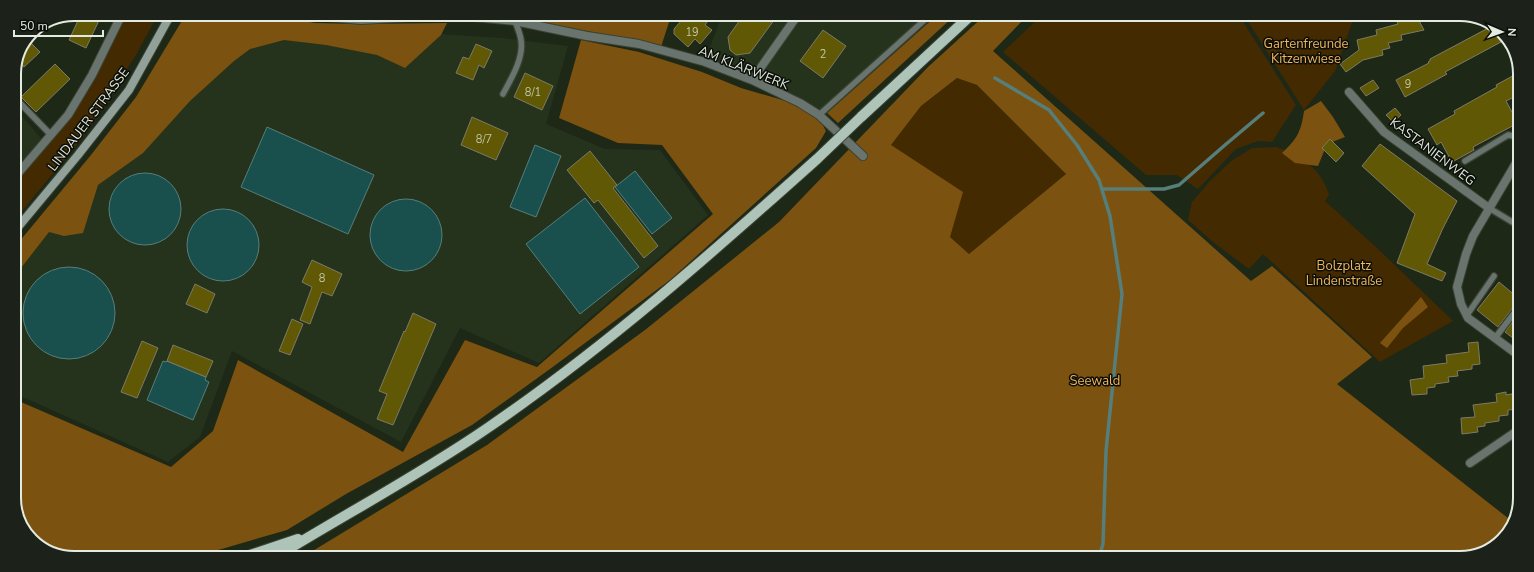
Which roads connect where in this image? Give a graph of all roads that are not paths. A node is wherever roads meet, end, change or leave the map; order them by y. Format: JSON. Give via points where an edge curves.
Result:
{"nodes":[{"id":1,"x":119,"y":21,"type":"edge"},
{"id":2,"x":167,"y":21,"type":"edge"},
{"id":3,"x":515,"y":21,"type":"joint"},
{"id":4,"x":793,"y":21,"type":"edge"},
{"id":5,"x":923,"y":21,"type":"edge"},
{"id":6,"x":965,"y":21,"type":"edge"},
{"id":7,"x":752,"y":80,"type":"junction"},
{"id":8,"x":1349,"y":92,"type":"dead end"},
{"id":9,"x":503,"y":94,"type":"dead end"},
{"id":10,"x":21,"y":104,"type":"edge"},
{"id":11,"x":820,"y":115,"type":"junction"},
{"id":12,"x":51,"y":135,"type":"junction"},
{"id":13,"x":1513,"y":136,"type":"edge"},
{"id":14,"x":862,"y":156,"type":"dead end"},
{"id":15,"x":1465,"y":161,"type":"dead end"},
{"id":16,"x":21,"y":170,"type":"edge"},
{"id":17,"x":1513,"y":172,"type":"edge"},
{"id":18,"x":1489,"y":208,"type":"junction"},
{"id":19,"x":1513,"y":222,"type":"edge"},
{"id":20,"x":21,"y":224,"type":"edge"},
{"id":21,"x":1494,"y":276,"type":"dead end"},
{"id":22,"x":1467,"y":314,"type":"junction"},
{"id":23,"x":1513,"y":315,"type":"edge"},
{"id":24,"x":1495,"y":338,"type":"junction"},
{"id":25,"x":1513,"y":351,"type":"edge"},
{"id":26,"x":1513,"y":434,"type":"edge"},
{"id":27,"x":1470,"y":463,"type":"dead end"},
{"id":28,"x":315,"y":533,"type":"junction"},
{"id":29,"x":262,"y":551,"type":"edge"},
{"id":30,"x":286,"y":551,"type":"edge"}],
"edges":[{"from":1,"to":12,"type":"street","name":"LINDAUER STRASSE","via":[[92,75],[68,115]]},
{"from":2,"to":20,"type":"main road","name":"LINDAUER STRASSE","via":[[129,90]]},
{"from":3,"to":7,"type":"street","name":"AM KLÄRWERK","via":[[639,44],[705,62]]},
{"from":3,"to":9,"type":"lane","via":[[521,47],[517,67]]},
{"from":4,"to":7,"type":"street"},
{"from":5,"to":11,"type":"lane"},
{"from":6,"to":28,"type":"main road","bridge":true,"via":[[740,228],[609,339],[441,460]]},
{"from":7,"to":11,"type":"street","name":"AM KLÄRWERK"},
{"from":8,"to":18,"type":"street","name":"KASTANIENWEG","via":[[1384,132]]},
{"from":10,"to":12,"type":"lane"},
{"from":11,"to":14,"type":"street","name":"AM KLÄRWERK"},
{"from":12,"to":16,"type":"street","name":"LINDAUER STRASSE"},
{"from":13,"to":15,"type":"lane","via":[[1508,135]]},
{"from":17,"to":18,"type":"street"},
{"from":18,"to":19,"type":"lane"},
{"from":18,"to":22,"type":"street","via":[[1473,236],[1457,288],[1461,304]]},
{"from":21,"to":22,"type":"lane"},
{"from":22,"to":24,"type":"street","via":[[1468,318]]},
{"from":23,"to":24,"type":"lane"},
{"from":24,"to":25,"type":"street"},
{"from":26,"to":27,"type":"street"},
{"from":28,"to":29,"type":"main road"},
{"from":28,"to":30,"type":"main road"}]}
